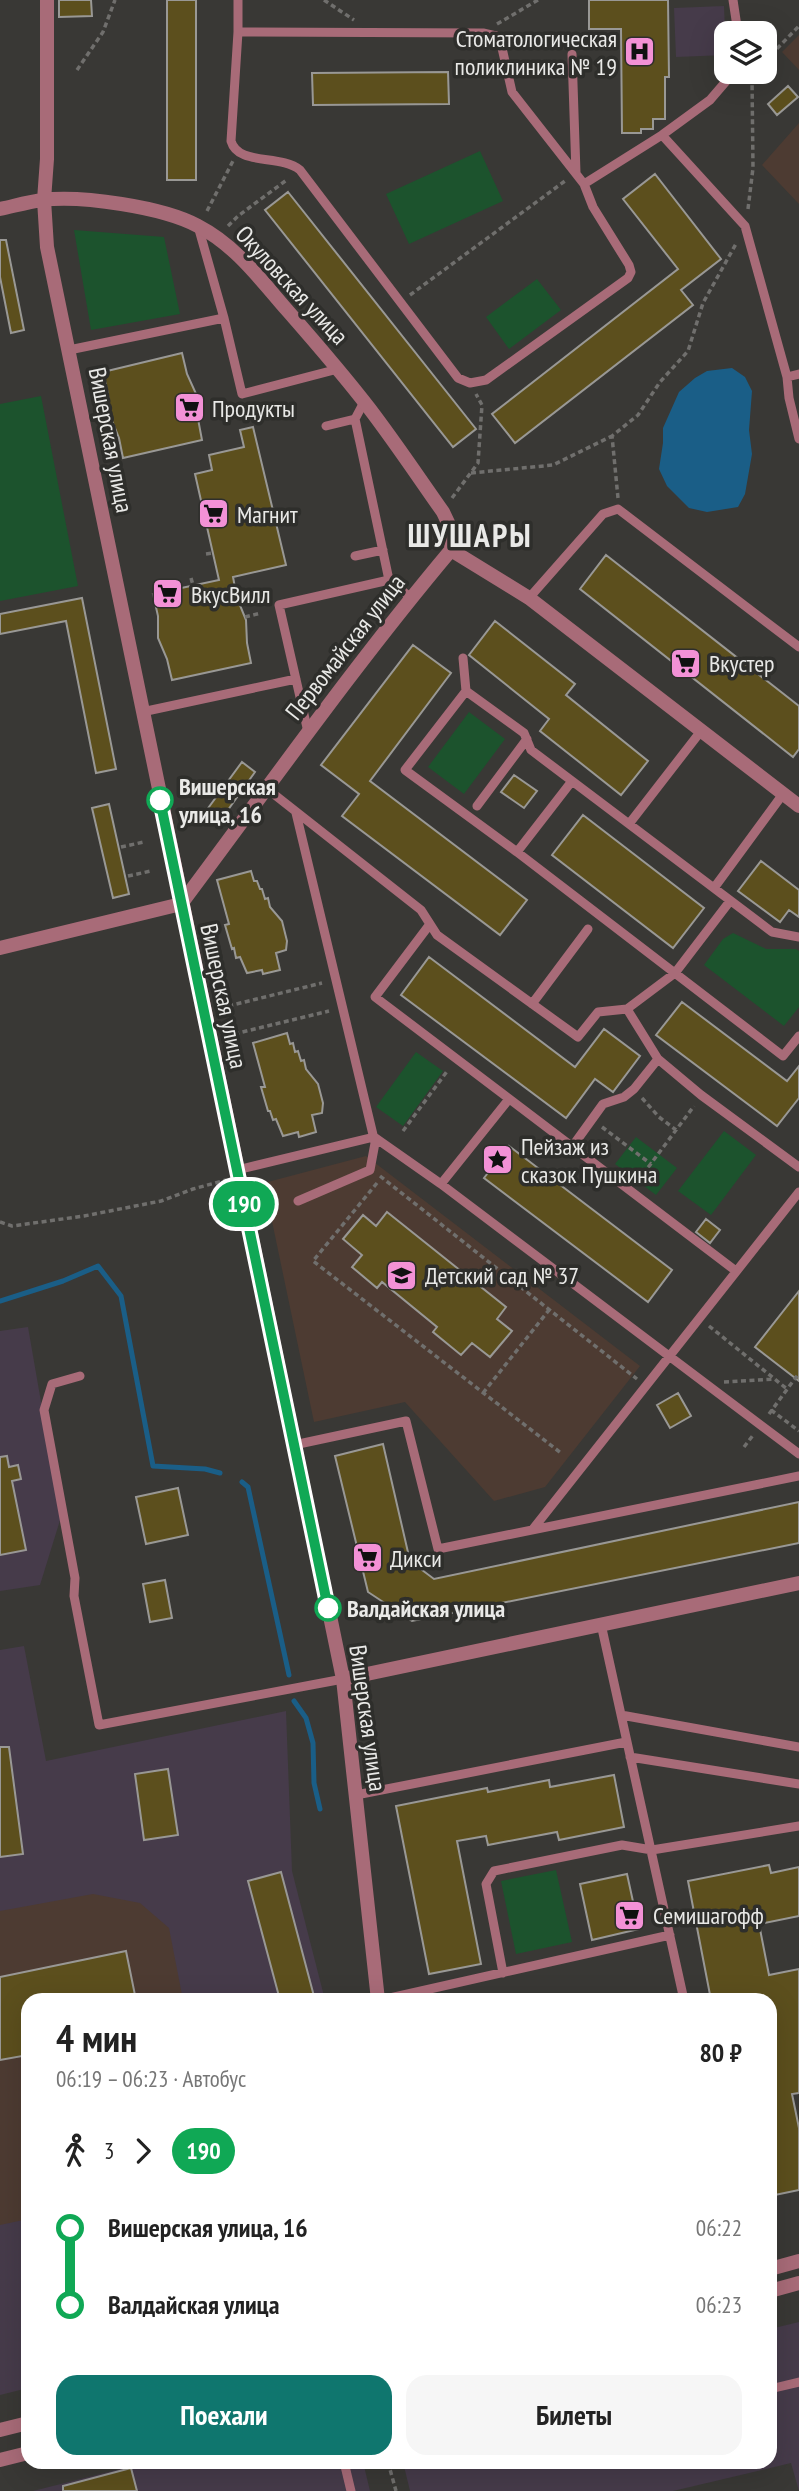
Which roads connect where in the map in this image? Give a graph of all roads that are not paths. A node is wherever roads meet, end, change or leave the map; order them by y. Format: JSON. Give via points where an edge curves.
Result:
{"nodes":[{"id":1,"x":47,"y":0,"type":"edge"},
{"id":2,"x":238,"y":0,"type":"edge"},
{"id":3,"x":733,"y":0,"type":"edge"},
{"id":4,"x":736,"y":21,"type":"edge"},
{"id":5,"x":238,"y":32,"type":"junction"},
{"id":6,"x":572,"y":54,"type":"dead end"},
{"id":7,"x":724,"y":84,"type":"edge"},
{"id":8,"x":662,"y":135,"type":"junction"},
{"id":9,"x":576,"y":173,"type":"junction"},
{"id":10,"x":584,"y":184,"type":"junction"},
{"id":11,"x":44,"y":200,"type":"junction"},
{"id":12,"x":0,"y":209,"type":"edge"},
{"id":13,"x":198,"y":226,"type":"junction"},
{"id":14,"x":224,"y":318,"type":"junction"},
{"id":15,"x":69,"y":351,"type":"junction"},
{"id":16,"x":338,"y":369,"type":"junction"},
{"id":17,"x":799,"y":374,"type":"edge"},
{"id":18,"x":787,"y":377,"type":"junction"},
{"id":19,"x":364,"y":402,"type":"junction"},
{"id":20,"x":355,"y":419,"type":"junction"},
{"id":21,"x":327,"y":426,"type":"dead end"},
{"id":22,"x":799,"y":439,"type":"edge"},
{"id":23,"x":383,"y":550,"type":"junction"},
{"id":24,"x":451,"y":550,"type":"junction"},
{"id":25,"x":355,"y":556,"type":"dead end"},
{"id":26,"x":389,"y":580,"type":"junction"},
{"id":27,"x":411,"y":598,"type":"junction"},
{"id":28,"x":529,"y":598,"type":"junction"},
{"id":29,"x":799,"y":648,"type":"edge"},
{"id":30,"x":463,"y":658,"type":"dead end"},
{"id":31,"x":296,"y":679,"type":"junction"},
{"id":32,"x":466,"y":691,"type":"junction"},
{"id":33,"x":142,"y":712,"type":"junction"},
{"id":34,"x":308,"y":732,"type":"junction"},
{"id":35,"x":701,"y":732,"type":"junction"},
{"id":36,"x":527,"y":739,"type":"junction"},
{"id":37,"x":572,"y":781,"type":"junction"},
{"id":38,"x":266,"y":788,"type":"junction"},
{"id":39,"x":783,"y":794,"type":"junction"},
{"id":40,"x":477,"y":806,"type":"dead end"},
{"id":41,"x":799,"y":806,"type":"edge"},
{"id":42,"x":296,"y":813,"type":"junction"},
{"id":43,"x":629,"y":824,"type":"junction"},
{"id":44,"x":517,"y":852,"type":"junction"},
{"id":45,"x":714,"y":888,"type":"junction"},
{"id":46,"x":730,"y":901,"type":"junction"},
{"id":47,"x":181,"y":904,"type":"junction"},
{"id":48,"x":430,"y":925,"type":"junction"},
{"id":49,"x":588,"y":929,"type":"dead end"},
{"id":50,"x":799,"y":937,"type":"edge"},
{"id":51,"x":0,"y":948,"type":"edge"},
{"id":52,"x":676,"y":973,"type":"junction"},
{"id":53,"x":532,"y":1004,"type":"junction"},
{"id":54,"x":627,"y":1009,"type":"junction"},
{"id":55,"x":799,"y":1035,"type":"edge"},
{"id":56,"x":658,"y":1059,"type":"junction"},
{"id":57,"x":509,"y":1099,"type":"junction"},
{"id":58,"x":374,"y":1137,"type":"junction"},
{"id":59,"x":572,"y":1147,"type":"junction"},
{"id":60,"x":799,"y":1167,"type":"edge"},
{"id":61,"x":238,"y":1174,"type":"junction"},
{"id":62,"x":441,"y":1184,"type":"junction"},
{"id":63,"x":799,"y":1192,"type":"edge"},
{"id":64,"x":298,"y":1201,"type":"dead end"},
{"id":65,"x":736,"y":1271,"type":"junction"},
{"id":66,"x":668,"y":1357,"type":"junction"},
{"id":67,"x":80,"y":1376,"type":"dead end"},
{"id":68,"x":294,"y":1445,"type":"junction"},
{"id":69,"x":799,"y":1454,"type":"edge"},
{"id":70,"x":799,"y":1476,"type":"edge"},
{"id":71,"x":533,"y":1529,"type":"junction"},
{"id":72,"x":799,"y":1583,"type":"edge"},
{"id":73,"x":601,"y":1624,"type":"junction"},
{"id":74,"x":342,"y":1679,"type":"junction"},
{"id":75,"x":621,"y":1715,"type":"junction"},
{"id":76,"x":626,"y":1742,"type":"junction"},
{"id":77,"x":799,"y":1747,"type":"edge"},
{"id":78,"x":630,"y":1757,"type":"junction"},
{"id":79,"x":799,"y":1784,"type":"edge"},
{"id":80,"x":356,"y":1795,"type":"junction"},
{"id":81,"x":799,"y":1826,"type":"edge"},
{"id":82,"x":652,"y":1850,"type":"junction"},
{"id":83,"x":670,"y":1935,"type":"junction"},
{"id":84,"x":503,"y":1973,"type":"junction"},
{"id":85,"x":378,"y":1993,"type":"edge"},
{"id":86,"x":411,"y":1993,"type":"edge"},
{"id":87,"x":682,"y":1993,"type":"edge"},
{"id":88,"x":799,"y":2261,"type":"edge"},
{"id":89,"x":777,"y":2267,"type":"edge"},
{"id":90,"x":799,"y":2283,"type":"edge"},
{"id":91,"x":777,"y":2289,"type":"edge"},
{"id":92,"x":799,"y":2382,"type":"edge"},
{"id":93,"x":777,"y":2387,"type":"edge"},
{"id":94,"x":21,"y":2425,"type":"edge"},
{"id":95,"x":0,"y":2430,"type":"edge"},
{"id":96,"x":21,"y":2455,"type":"edge"},
{"id":97,"x":0,"y":2460,"type":"edge"},
{"id":98,"x":346,"y":2469,"type":"edge"},
{"id":99,"x":351,"y":2491,"type":"edge"}],
"edges":[{"from":1,"to":11,"type":"street","name":"Вишерская улица"},
{"from":2,"to":5,"type":"lane"},
{"from":3,"to":4,"type":"lane"},
{"from":5,"to":9,"type":"lane","via":[[496,36],[512,92]]},
{"from":5,"to":10,"type":"lane","via":[[231,141],[238,153],[284,161],[300,170],[458,378],[470,383],[486,380],[628,278],[629,265]]},
{"from":6,"to":9,"type":"lane"},
{"from":7,"to":8,"type":"lane","via":[[710,100]]},
{"from":8,"to":10,"type":"lane"},
{"from":8,"to":18,"type":"lane","via":[[745,226]]},
{"from":9,"to":10,"type":"lane"},
{"from":11,"to":12,"type":"street","name":"Окуловская улица"},
{"from":11,"to":13,"type":"street","name":"Окуловская улица","via":[[144,208]]},
{"from":11,"to":15,"type":"street","name":"Вишерская улица","via":[[47,247]]},
{"from":13,"to":14,"type":"lane"},
{"from":13,"to":16,"type":"street","name":"Окуловская улица","via":[[241,257]]},
{"from":14,"to":15,"type":"lane"},
{"from":14,"to":16,"type":"lane","via":[[242,394]]},
{"from":15,"to":33,"type":"street","name":"Вишерская улица"},
{"from":16,"to":19,"type":"street","name":"Окуловская улица"},
{"from":17,"to":18,"type":"lane"},
{"from":18,"to":22,"type":"lane"},
{"from":19,"to":20,"type":"lane"},
{"from":19,"to":24,"type":"street","name":"Окуловская улица","via":[[443,512],[452,531]]},
{"from":20,"to":21,"type":"lane"},
{"from":20,"to":23,"type":"lane"},
{"from":23,"to":25,"type":"lane"},
{"from":23,"to":26,"type":"lane"},
{"from":24,"to":27,"type":"street","name":"Первомайская улица"},
{"from":24,"to":28,"type":"street"},
{"from":26,"to":27,"type":"lane"},
{"from":26,"to":31,"type":"lane","via":[[279,605]]},
{"from":27,"to":34,"type":"street","name":"Первомайская улица"},
{"from":28,"to":29,"type":"lane","via":[[603,514],[618,509]]},
{"from":28,"to":35,"type":"street"},
{"from":30,"to":32,"type":"lane"},
{"from":31,"to":33,"type":"lane"},
{"from":31,"to":34,"type":"lane"},
{"from":32,"to":36,"type":"lane"},
{"from":32,"to":44,"type":"lane","via":[[405,770]]},
{"from":33,"to":47,"type":"street","name":"Вишерская улица"},
{"from":34,"to":38,"type":"street","name":"Первомайская улица"},
{"from":35,"to":39,"type":"street"},
{"from":35,"to":43,"type":"lane"},
{"from":36,"to":37,"type":"lane","via":[[531,750]]},
{"from":36,"to":40,"type":"lane"},
{"from":37,"to":43,"type":"lane"},
{"from":37,"to":44,"type":"lane"},
{"from":38,"to":42,"type":"lane"},
{"from":38,"to":47,"type":"street","name":"Первомайская улица"},
{"from":39,"to":41,"type":"street"},
{"from":39,"to":45,"type":"lane"},
{"from":42,"to":48,"type":"lane","via":[[421,910]]},
{"from":42,"to":58,"type":"lane"},
{"from":43,"to":45,"type":"lane"},
{"from":44,"to":52,"type":"lane"},
{"from":45,"to":46,"type":"lane"},
{"from":46,"to":50,"type":"lane","via":[[772,932]]},
{"from":46,"to":52,"type":"lane"},
{"from":47,"to":51,"type":"street"},
{"from":47,"to":61,"type":"street","name":"Вишерская улица"},
{"from":48,"to":53,"type":"lane"},
{"from":48,"to":57,"type":"lane","via":[[374,997]]},
{"from":49,"to":53,"type":"lane"},
{"from":52,"to":54,"type":"lane"},
{"from":52,"to":55,"type":"lane","via":[[783,1056]]},
{"from":53,"to":54,"type":"lane","via":[[579,1037],[598,1012]]},
{"from":54,"to":56,"type":"lane"},
{"from":56,"to":59,"type":"lane","via":[[634,1089],[603,1104]]},
{"from":56,"to":60,"type":"lane"},
{"from":57,"to":59,"type":"lane"},
{"from":57,"to":62,"type":"lane"},
{"from":58,"to":61,"type":"lane"},
{"from":58,"to":62,"type":"lane"},
{"from":58,"to":64,"type":"lane","via":[[370,1170]]},
{"from":59,"to":65,"type":"lane"},
{"from":61,"to":68,"type":"street","name":"Вишерская улица"},
{"from":62,"to":66,"type":"lane"},
{"from":63,"to":65,"type":"lane"},
{"from":65,"to":66,"type":"lane"},
{"from":66,"to":69,"type":"lane"},
{"from":66,"to":71,"type":"lane"},
{"from":67,"to":74,"type":"lane","via":[[52,1384],[44,1410],[99,1725]]},
{"from":68,"to":71,"type":"lane","via":[[406,1421],[438,1549]]},
{"from":68,"to":74,"type":"street","name":"Вишерская улица"},
{"from":70,"to":71,"type":"lane"},
{"from":72,"to":73,"type":"street"},
{"from":73,"to":74,"type":"street"},
{"from":73,"to":75,"type":"lane"},
{"from":74,"to":80,"type":"street","name":"Вишерская улица"},
{"from":75,"to":76,"type":"lane"},
{"from":75,"to":77,"type":"lane"},
{"from":76,"to":78,"type":"lane"},
{"from":76,"to":80,"type":"lane"},
{"from":78,"to":79,"type":"lane"},
{"from":78,"to":82,"type":"lane"},
{"from":80,"to":85,"type":"street","name":"Вишерская улица"},
{"from":81,"to":82,"type":"lane"},
{"from":82,"to":83,"type":"lane"},
{"from":82,"to":84,"type":"lane","via":[[622,1845],[494,1871],[486,1884]]},
{"from":83,"to":84,"type":"lane"},
{"from":83,"to":87,"type":"lane"},
{"from":84,"to":86,"type":"lane"},
{"from":88,"to":89,"type":"street"},
{"from":90,"to":91,"type":"street"},
{"from":92,"to":93,"type":"lane"},
{"from":94,"to":95,"type":"street"},
{"from":96,"to":97,"type":"street"},
{"from":98,"to":99,"type":"lane"}]}
